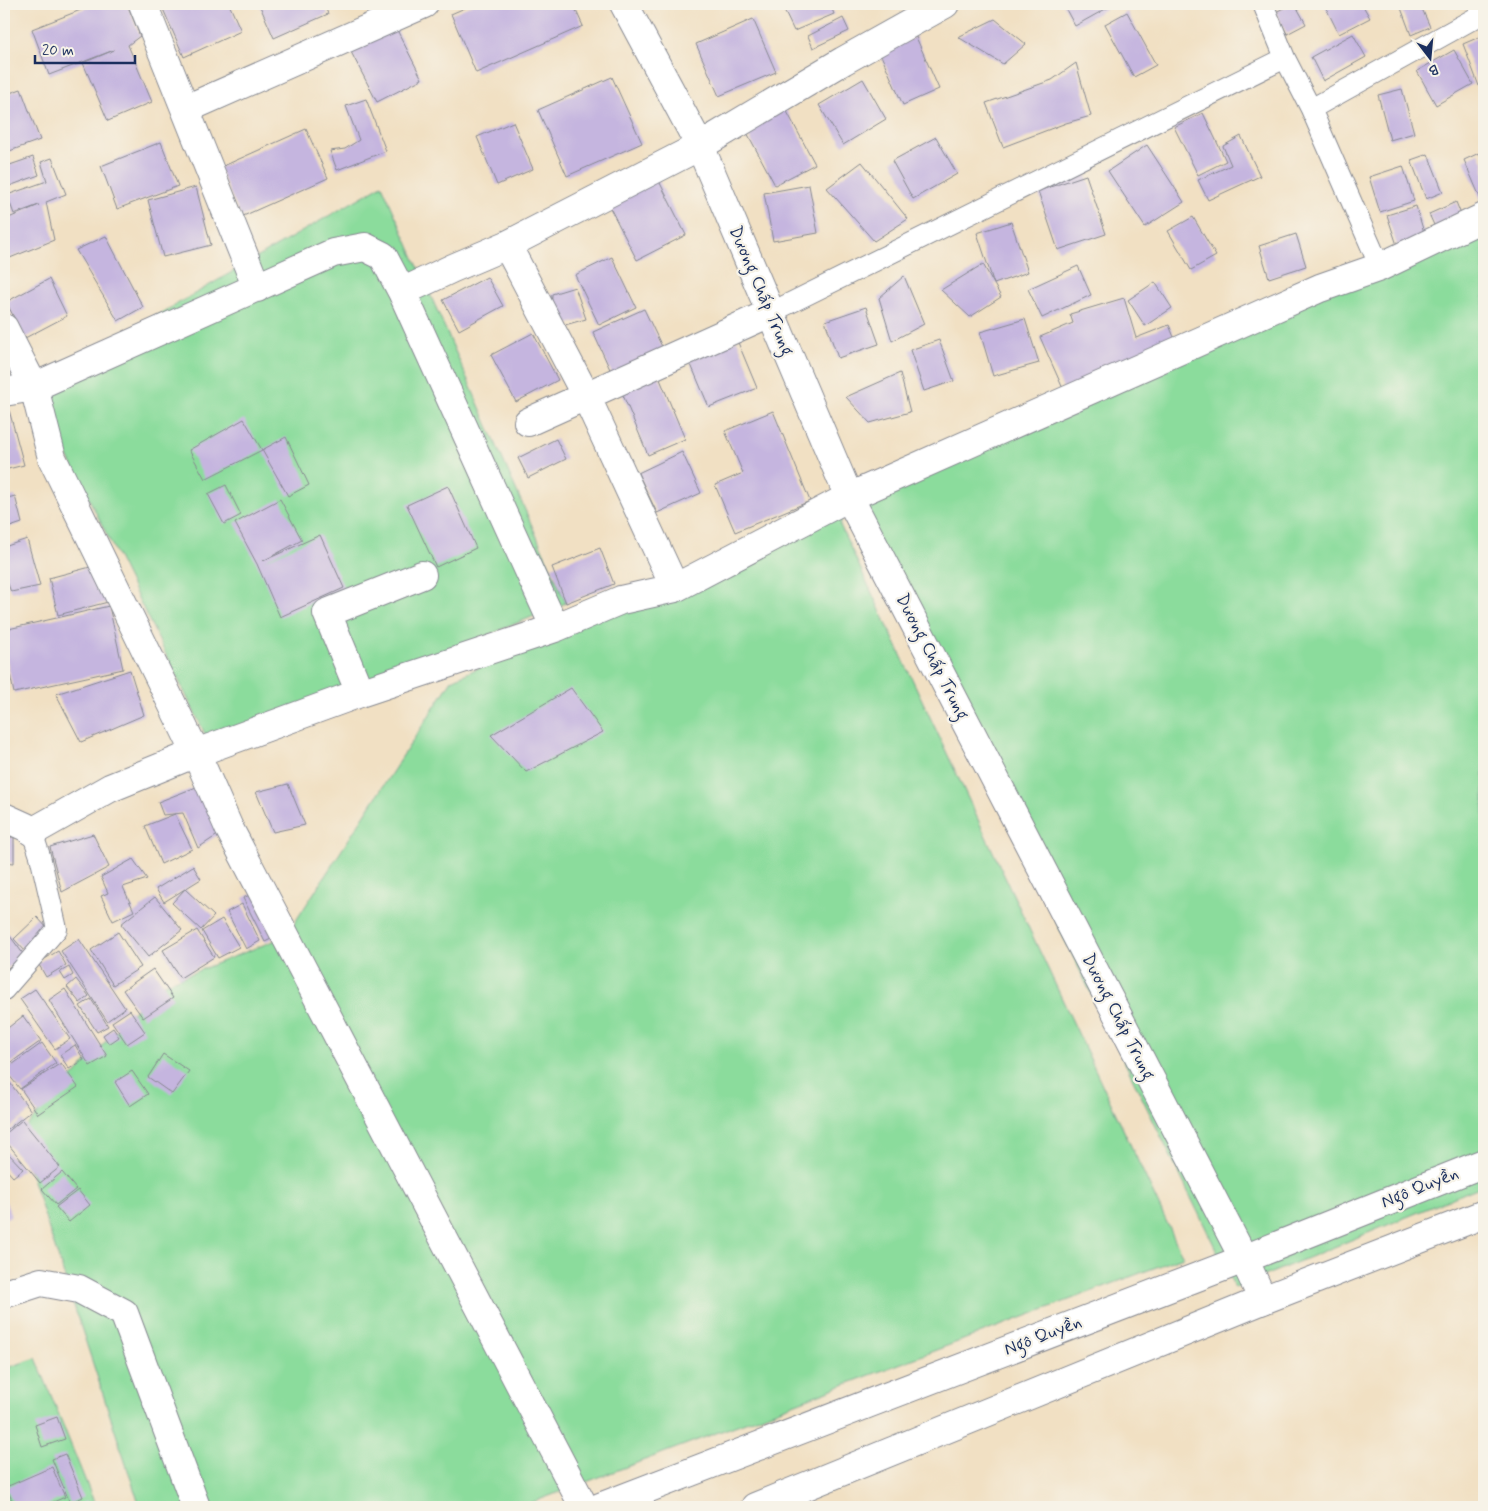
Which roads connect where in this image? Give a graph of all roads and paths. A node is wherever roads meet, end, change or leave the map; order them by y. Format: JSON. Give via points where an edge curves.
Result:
{"nodes":[{"id":1,"x":143,"y":4,"type":"edge"},
{"id":2,"x":424,"y":4,"type":"edge"},
{"id":3,"x":624,"y":4,"type":"edge"},
{"id":4,"x":945,"y":4,"type":"edge"},
{"id":5,"x":1263,"y":4,"type":"edge"},
{"id":6,"x":1484,"y":13,"type":"edge"},
{"id":7,"x":1285,"y":58,"type":"junction"},
{"id":8,"x":186,"y":109,"type":"junction"},
{"id":9,"x":1311,"y":109,"type":"junction"},
{"id":10,"x":700,"y":146,"type":"junction"},
{"id":11,"x":1484,"y":217,"type":"edge"},
{"id":12,"x":507,"y":245,"type":"junction"},
{"id":13,"x":1380,"y":267,"type":"junction"},
{"id":14,"x":257,"y":288,"type":"junction"},
{"id":15,"x":402,"y":292,"type":"junction"},
{"id":16,"x":770,"y":313,"type":"junction"},
{"id":17,"x":4,"y":328,"type":"edge"},
{"id":18,"x":34,"y":387,"type":"junction"},
{"id":19,"x":4,"y":392,"type":"edge"},
{"id":20,"x":586,"y":396,"type":"junction"},
{"id":21,"x":528,"y":422,"type":"dead end"},
{"id":22,"x":849,"y":497,"type":"junction"},
{"id":23,"x":422,"y":575,"type":"dead end"},
{"id":24,"x":675,"y":588,"type":"junction"},
{"id":25,"x":555,"y":628,"type":"junction"},
{"id":26,"x":360,"y":693,"type":"junction"},
{"id":27,"x":196,"y":753,"type":"junction"},
{"id":28,"x":4,"y":817,"type":"edge"},
{"id":29,"x":32,"y":832,"type":"junction"},
{"id":30,"x":4,"y":990,"type":"edge"},
{"id":31,"x":1484,"y":1163,"type":"edge"},
{"id":32,"x":1484,"y":1214,"type":"edge"},
{"id":33,"x":1244,"y":1259,"type":"junction"},
{"id":34,"x":4,"y":1294,"type":"edge"},
{"id":35,"x":1264,"y":1300,"type":"junction"},
{"id":36,"x":196,"y":1507,"type":"edge"},
{"id":37,"x":584,"y":1507,"type":"edge"},
{"id":38,"x":600,"y":1507,"type":"edge"},
{"id":39,"x":755,"y":1507,"type":"edge"}],
"edges":[{"from":1,"to":8,"type":"street"},
{"from":2,"to":8,"type":"street"},
{"from":3,"to":10,"type":"street","name":"Dương Chấp Trung"},
{"from":4,"to":10,"type":"street"},
{"from":5,"to":7,"type":"lane"},
{"from":6,"to":9,"type":"lane"},
{"from":7,"to":9,"type":"lane"},
{"from":7,"to":16,"type":"lane"},
{"from":8,"to":14,"type":"street"},
{"from":9,"to":13,"type":"lane"},
{"from":10,"to":12,"type":"street"},
{"from":10,"to":16,"type":"street","name":"Dương Chấp Trung"},
{"from":11,"to":13,"type":"street"},
{"from":12,"to":15,"type":"street"},
{"from":12,"to":20,"type":"street"},
{"from":13,"to":22,"type":"street","via":[[1320,288]]},
{"from":14,"to":15,"type":"street","via":[[333,253],[365,247],[383,256]]},
{"from":14,"to":18,"type":"street"},
{"from":15,"to":25,"type":"street"},
{"from":16,"to":20,"type":"street"},
{"from":16,"to":22,"type":"street","name":"Dương Chấp Trung"},
{"from":17,"to":18,"type":"street"},
{"from":18,"to":19,"type":"street"},
{"from":18,"to":27,"type":"street","via":[[52,458]]},
{"from":20,"to":21,"type":"street"},
{"from":20,"to":24,"type":"street"},
{"from":22,"to":24,"type":"street"},
{"from":22,"to":33,"type":"street","name":"Dương Chấp Trung"},
{"from":23,"to":26,"type":"street","via":[[327,613]]},
{"from":24,"to":25,"type":"street","via":[[621,600]]},
{"from":25,"to":26,"type":"street"},
{"from":26,"to":27,"type":"street"},
{"from":27,"to":29,"type":"street","via":[[110,788]]},
{"from":27,"to":37,"type":"street","via":[[229,828]]},
{"from":28,"to":29,"type":"street"},
{"from":29,"to":30,"type":"lane","via":[[57,929]]},
{"from":31,"to":33,"type":"street","name":"Ngô Quyền"},
{"from":32,"to":35,"type":"street"},
{"from":33,"to":35,"type":"street","name":"Dương Chấp Trung"},
{"from":33,"to":38,"type":"street","name":"Ngô Quyền"},
{"from":34,"to":36,"type":"street","via":[[41,1282],[79,1289],[124,1313]]},
{"from":35,"to":39,"type":"street"}]}
